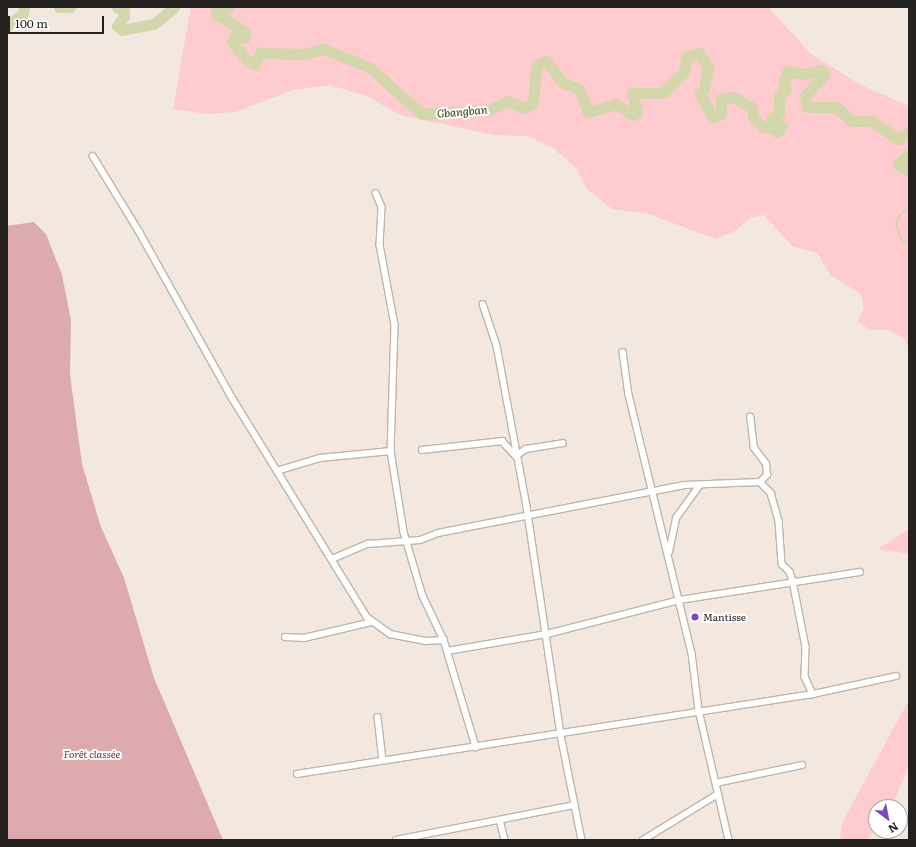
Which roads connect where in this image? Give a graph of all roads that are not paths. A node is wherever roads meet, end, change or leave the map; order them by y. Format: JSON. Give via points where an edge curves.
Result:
{"nodes":[{"id":1,"x":92,"y":156,"type":"dead end"},
{"id":2,"x":376,"y":193,"type":"dead end"},
{"id":3,"x":483,"y":304,"type":"dead end"},
{"id":4,"x":623,"y":352,"type":"dead end"},
{"id":5,"x":750,"y":417,"type":"dead end"},
{"id":6,"x":562,"y":443,"type":"dead end"},
{"id":7,"x":422,"y":450,"type":"dead end"},
{"id":8,"x":392,"y":451,"type":"junction"},
{"id":9,"x":516,"y":456,"type":"junction"},
{"id":10,"x":277,"y":471,"type":"junction"},
{"id":11,"x":760,"y":482,"type":"junction"},
{"id":12,"x":700,"y":485,"type":"junction"},
{"id":13,"x":655,"y":492,"type":"junction"},
{"id":14,"x":529,"y":518,"type":"junction"},
{"id":15,"x":407,"y":542,"type":"junction"},
{"id":16,"x":669,"y":554,"type":"junction"},
{"id":17,"x":332,"y":559,"type":"junction"},
{"id":18,"x":860,"y":572,"type":"dead end"},
{"id":19,"x":793,"y":581,"type":"junction"},
{"id":20,"x":679,"y":600,"type":"junction"},
{"id":21,"x":372,"y":622,"type":"junction"},
{"id":22,"x":547,"y":634,"type":"junction"},
{"id":23,"x":285,"y":637,"type":"dead end"},
{"id":24,"x":444,"y":640,"type":"junction"},
{"id":25,"x":447,"y":650,"type":"junction"},
{"id":26,"x":896,"y":676,"type":"dead end"},
{"id":27,"x":813,"y":694,"type":"junction"},
{"id":28,"x":699,"y":710,"type":"junction"},
{"id":29,"x":378,"y":717,"type":"dead end"},
{"id":30,"x":561,"y":735,"type":"junction"},
{"id":31,"x":476,"y":747,"type":"junction"},
{"id":32,"x":383,"y":761,"type":"junction"},
{"id":33,"x":802,"y":765,"type":"dead end"},
{"id":34,"x":297,"y":774,"type":"dead end"},
{"id":35,"x":716,"y":783,"type":"junction"},
{"id":36,"x":718,"y":794,"type":"junction"},
{"id":37,"x":575,"y":805,"type":"junction"},
{"id":38,"x":500,"y":820,"type":"junction"},
{"id":39,"x":396,"y":840,"type":"edge"},
{"id":40,"x":505,"y":840,"type":"edge"},
{"id":41,"x":582,"y":840,"type":"edge"},
{"id":42,"x":643,"y":840,"type":"edge"},
{"id":43,"x":728,"y":840,"type":"edge"}],
"edges":[{"from":1,"to":10,"type":"street"},
{"from":2,"to":8,"type":"street","via":[[382,207],[380,245],[395,325]]},
{"from":3,"to":9,"type":"street","via":[[498,346]]},
{"from":4,"to":13,"type":"street","via":[[629,395]]},
{"from":5,"to":11,"type":"street","via":[[754,448],[766,464],[767,475]]},
{"from":6,"to":9,"type":"street","via":[[526,448]]},
{"from":7,"to":9,"type":"street","via":[[502,441]]},
{"from":8,"to":10,"type":"street","via":[[320,458]]},
{"from":8,"to":15,"type":"street"},
{"from":9,"to":14,"type":"street"},
{"from":10,"to":17,"type":"street"},
{"from":11,"to":12,"type":"street"},
{"from":11,"to":19,"type":"street","via":[[771,493],[779,521],[782,564],[790,572]]},
{"from":12,"to":13,"type":"street"},
{"from":12,"to":16,"type":"street","via":[[676,518]]},
{"from":13,"to":14,"type":"street"},
{"from":13,"to":16,"type":"street"},
{"from":14,"to":15,"type":"street"},
{"from":14,"to":22,"type":"street"},
{"from":15,"to":17,"type":"street","via":[[368,544]]},
{"from":15,"to":24,"type":"street","via":[[423,596]]},
{"from":16,"to":20,"type":"street"},
{"from":17,"to":21,"type":"street"},
{"from":18,"to":19,"type":"street"},
{"from":19,"to":20,"type":"street"},
{"from":19,"to":27,"type":"street","via":[[806,647],[805,677]]},
{"from":20,"to":22,"type":"street"},
{"from":20,"to":28,"type":"street","via":[[692,653]]},
{"from":21,"to":23,"type":"street","via":[[304,638]]},
{"from":21,"to":24,"type":"street","via":[[390,634],[426,641]]},
{"from":22,"to":25,"type":"street"},
{"from":22,"to":30,"type":"street"},
{"from":24,"to":25,"type":"street"},
{"from":25,"to":31,"type":"street"},
{"from":26,"to":27,"type":"street"},
{"from":27,"to":28,"type":"street"},
{"from":28,"to":30,"type":"street"},
{"from":28,"to":35,"type":"street"},
{"from":29,"to":32,"type":"street"},
{"from":30,"to":31,"type":"street"},
{"from":30,"to":37,"type":"street"},
{"from":31,"to":32,"type":"street"},
{"from":32,"to":34,"type":"street"},
{"from":33,"to":35,"type":"street"},
{"from":35,"to":36,"type":"street"},
{"from":36,"to":42,"type":"street"},
{"from":36,"to":43,"type":"street"},
{"from":37,"to":38,"type":"street"},
{"from":37,"to":41,"type":"street"},
{"from":38,"to":39,"type":"street"},
{"from":38,"to":40,"type":"street"}]}
